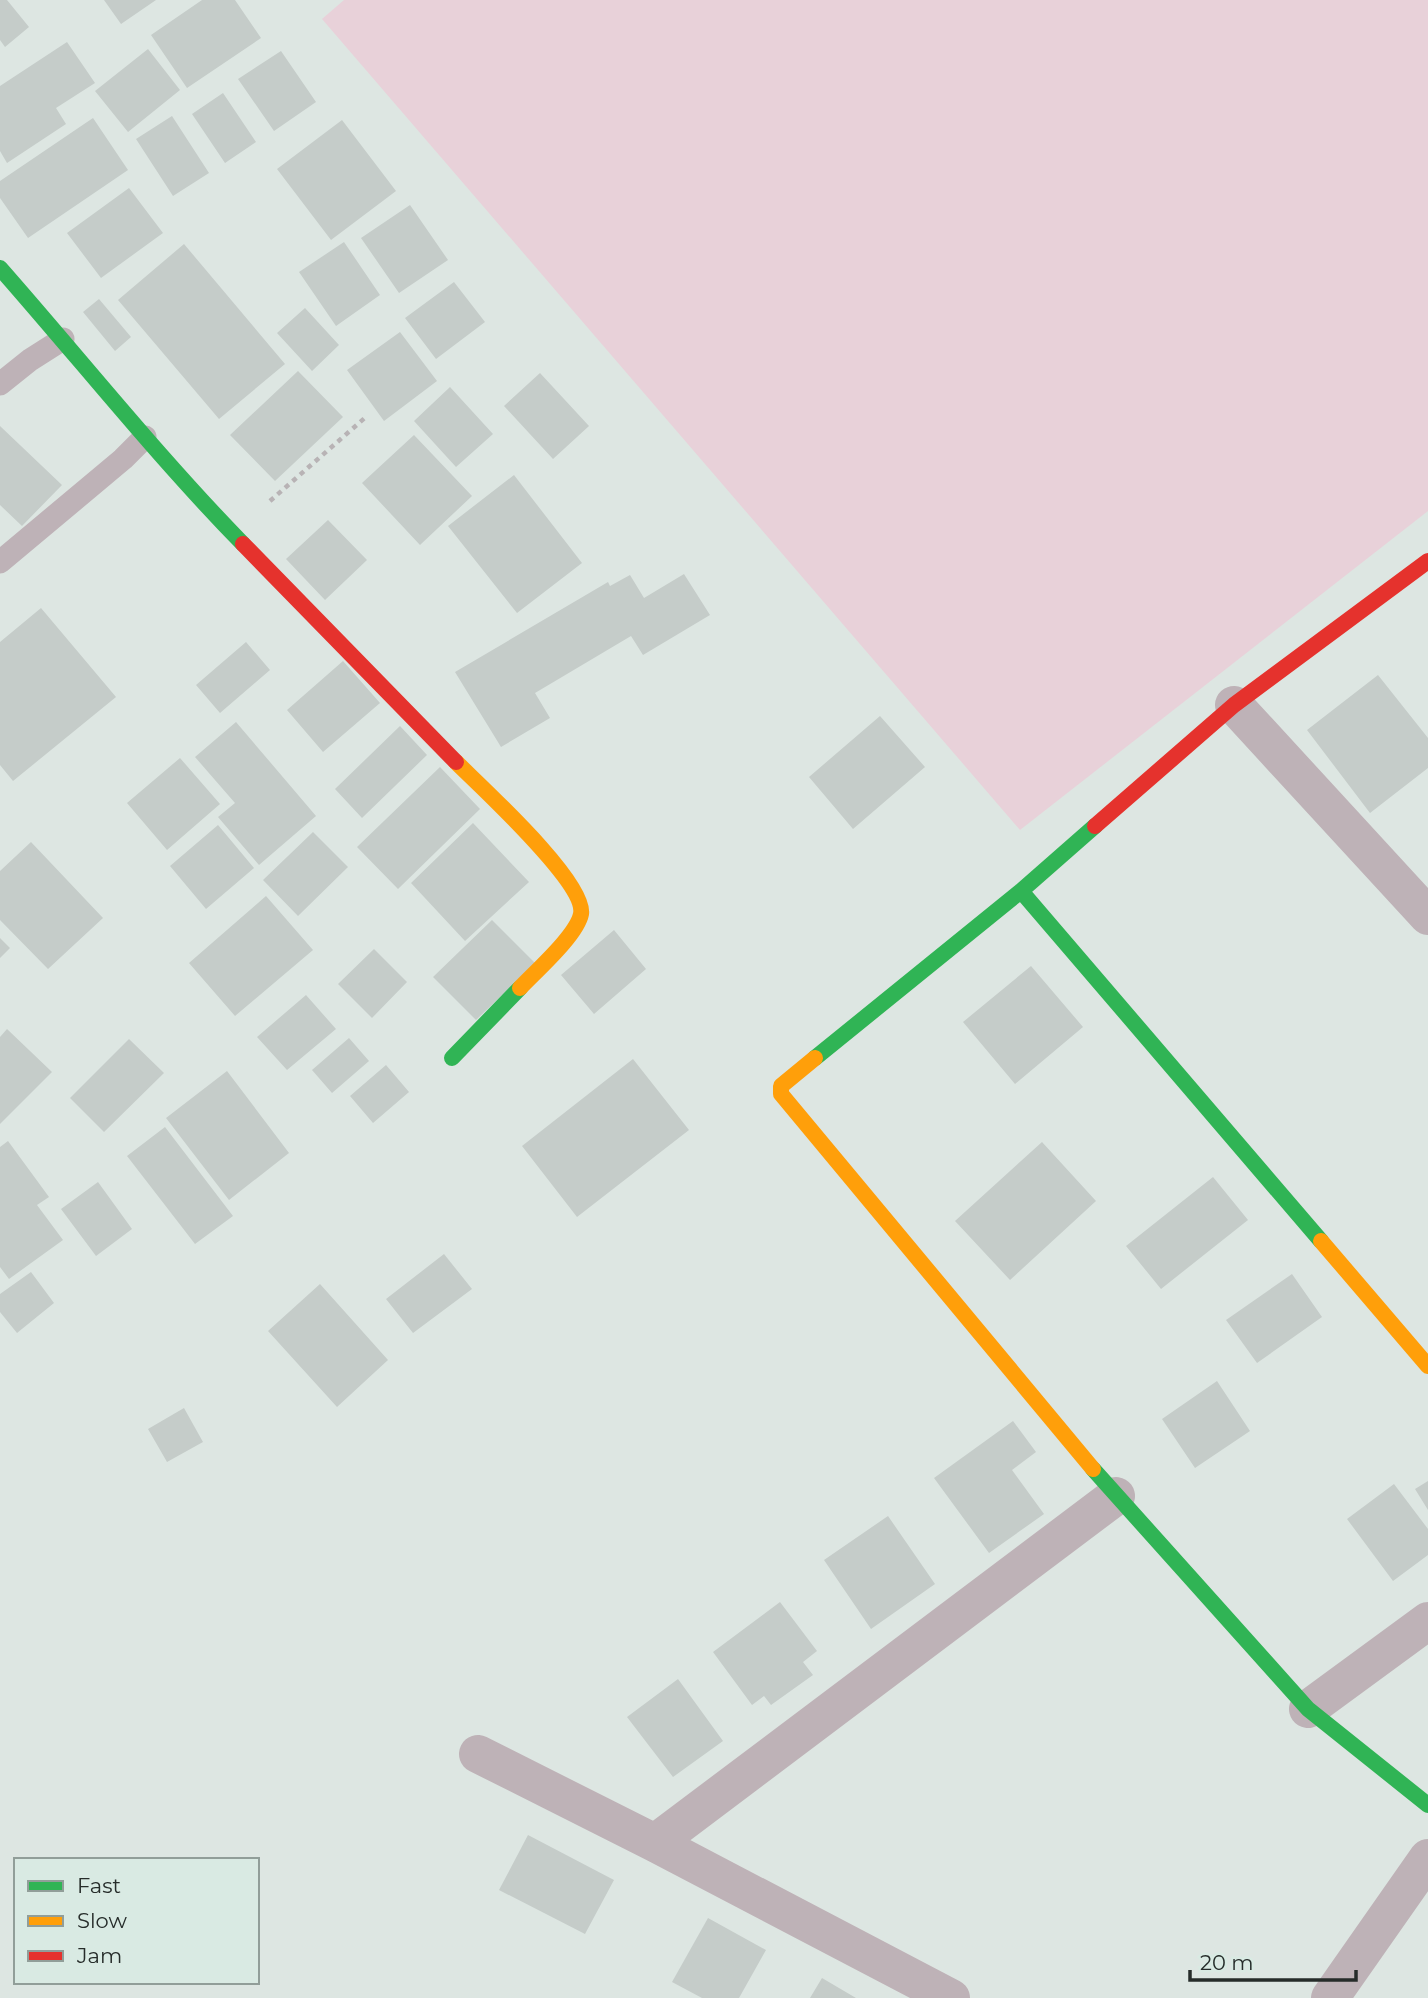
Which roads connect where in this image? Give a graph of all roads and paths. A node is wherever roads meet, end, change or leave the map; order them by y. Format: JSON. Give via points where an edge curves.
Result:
{"nodes":[{"id":1,"x":0,"y":268,"type":"edge"},
{"id":2,"x":63,"y":339,"type":"junction"},
{"id":3,"x":0,"y":384,"type":"edge"},
{"id":4,"x":367,"y":416,"type":"dead end"},
{"id":5,"x":145,"y":437,"type":"junction"},
{"id":6,"x":233,"y":534,"type":"junction"},
{"id":7,"x":1428,"y":561,"type":"edge"},
{"id":8,"x":0,"y":562,"type":"edge"},
{"id":9,"x":1234,"y":705,"type":"junction"},
{"id":10,"x":1021,"y":891,"type":"junction"},
{"id":11,"x":1428,"y":916,"type":"edge"},
{"id":12,"x":452,"y":1058,"type":"dead end"},
{"id":13,"x":1428,"y":1366,"type":"edge"},
{"id":14,"x":1116,"y":1496,"type":"junction"},
{"id":15,"x":1428,"y":1621,"type":"edge"},
{"id":16,"x":1308,"y":1709,"type":"junction"},
{"id":17,"x":478,"y":1754,"type":"dead end"},
{"id":18,"x":1428,"y":1805,"type":"edge"},
{"id":19,"x":655,"y":1843,"type":"junction"},
{"id":20,"x":1428,"y":1857,"type":"edge"},
{"id":21,"x":951,"y":1998,"type":"edge"},
{"id":22,"x":1330,"y":1998,"type":"edge"}],
"edges":[{"from":1,"to":2,"type":"street"},
{"from":2,"to":3,"type":"lane"},
{"from":2,"to":5,"type":"street"},
{"from":4,"to":6,"type":"path"},
{"from":5,"to":6,"type":"street"},
{"from":5,"to":8,"type":"lane"},
{"from":6,"to":12,"type":"street","via":[[529,834],[576,892],[582,912],[574,932]]},
{"from":7,"to":9,"type":"street"},
{"from":9,"to":10,"type":"street"},
{"from":9,"to":11,"type":"street"},
{"from":10,"to":13,"type":"street"},
{"from":10,"to":14,"type":"street","via":[[781,1086],[781,1094]]},
{"from":14,"to":16,"type":"street"},
{"from":14,"to":19,"type":"street"},
{"from":15,"to":16,"type":"street"},
{"from":16,"to":18,"type":"street"},
{"from":17,"to":19,"type":"street"},
{"from":19,"to":21,"type":"street"},
{"from":20,"to":22,"type":"street"}]}
